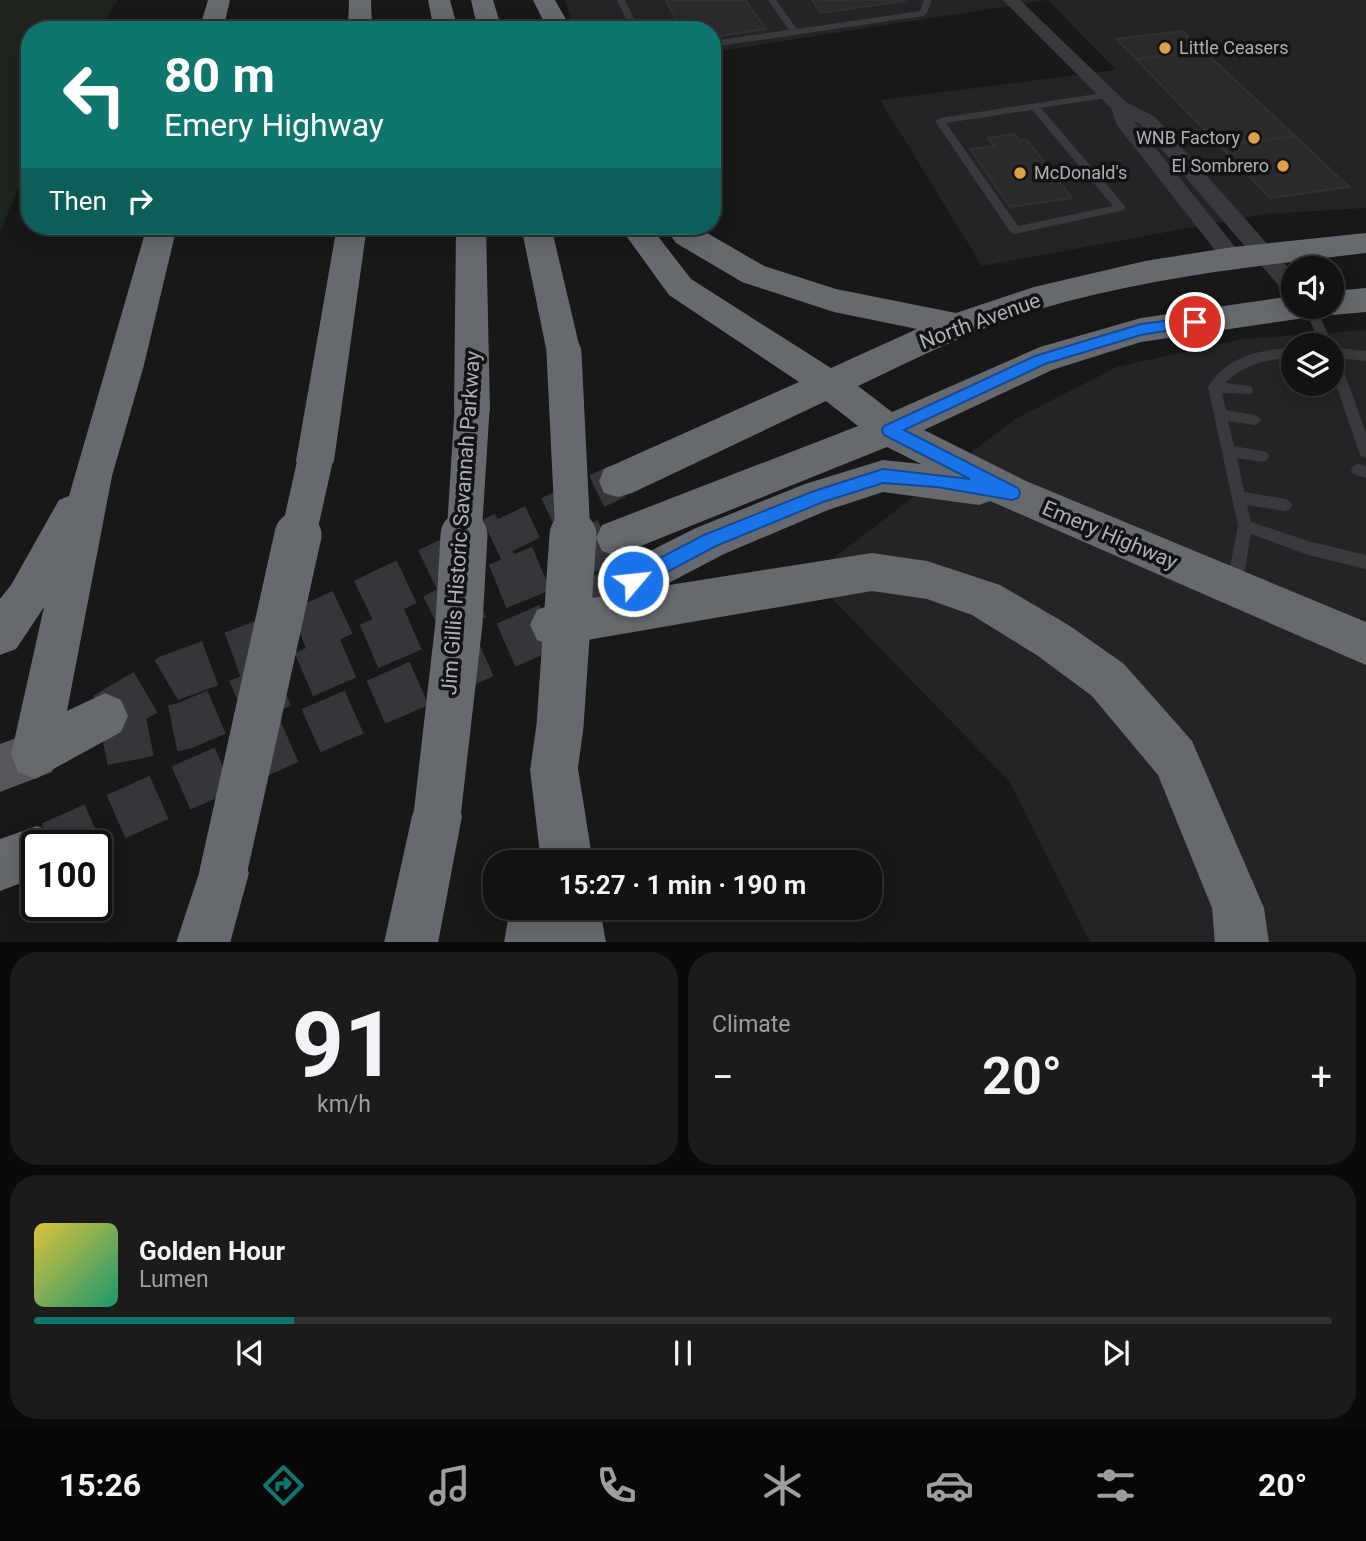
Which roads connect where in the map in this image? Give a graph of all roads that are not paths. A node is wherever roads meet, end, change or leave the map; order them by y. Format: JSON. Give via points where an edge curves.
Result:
{"nodes":[{"id":1,"x":219,"y":0,"type":"edge"},
{"id":2,"x":360,"y":0,"type":"edge"},
{"id":3,"x":439,"y":0,"type":"edge"},
{"id":4,"x":482,"y":0,"type":"edge"},
{"id":5,"x":531,"y":0,"type":"edge"},
{"id":6,"x":544,"y":0,"type":"edge"},
{"id":7,"x":621,"y":0,"type":"edge"},
{"id":8,"x":772,"y":0,"type":"edge"},
{"id":9,"x":928,"y":0,"type":"edge"},
{"id":10,"x":1011,"y":0,"type":"edge"},
{"id":11,"x":213,"y":21,"type":"edge"},
{"id":12,"x":360,"y":21,"type":"edge"},
{"id":13,"x":444,"y":21,"type":"edge"},
{"id":14,"x":488,"y":21,"type":"edge"},
{"id":15,"x":536,"y":21,"type":"edge"},
{"id":16,"x":555,"y":21,"type":"edge"},
{"id":17,"x":631,"y":21,"type":"edge"},
{"id":18,"x":794,"y":32,"type":"junction"},
{"id":19,"x":721,"y":43,"type":"edge"},
{"id":20,"x":1115,"y":100,"type":"junction"},
{"id":21,"x":1034,"y":106,"type":"junction"},
{"id":22,"x":160,"y":235,"type":"edge"},
{"id":23,"x":351,"y":235,"type":"edge"},
{"id":24,"x":471,"y":235,"type":"edge"},
{"id":25,"x":538,"y":235,"type":"edge"},
{"id":26,"x":641,"y":235,"type":"edge"},
{"id":27,"x":686,"y":235,"type":"edge"},
{"id":28,"x":1366,"y":243,"type":"edge"},
{"id":29,"x":1268,"y":254,"type":"junction"},
{"id":30,"x":1233,"y":258,"type":"junction"},
{"id":31,"x":1281,"y":271,"type":"edge"},
{"id":32,"x":1366,"y":300,"type":"edge"},
{"id":33,"x":1344,"y":302,"type":"edge"},
{"id":34,"x":1281,"y":310,"type":"edge"},
{"id":35,"x":957,"y":325,"type":"junction"},
{"id":36,"x":1281,"y":353,"type":"edge"},
{"id":37,"x":1344,"y":355,"type":"edge"},
{"id":38,"x":1366,"y":356,"type":"edge"},
{"id":39,"x":829,"y":384,"type":"junction"},
{"id":40,"x":1214,"y":387,"type":"junction"},
{"id":41,"x":1246,"y":390,"type":"dead end"},
{"id":42,"x":1341,"y":396,"type":"edge"},
{"id":43,"x":1221,"y":415,"type":"junction"},
{"id":44,"x":1255,"y":420,"type":"dead end"},
{"id":45,"x":889,"y":430,"type":"junction"},
{"id":46,"x":1229,"y":451,"type":"junction"},
{"id":47,"x":1366,"y":452,"type":"edge"},
{"id":48,"x":1262,"y":456,"type":"dead end"},
{"id":49,"x":93,"y":476,"type":"junction"},
{"id":50,"x":618,"y":481,"type":"tunnel mouth"},
{"id":51,"x":1012,"y":493,"type":"junction"},
{"id":52,"x":1239,"y":497,"type":"junction"},
{"id":53,"x":1285,"y":505,"type":"dead end"},
{"id":54,"x":1245,"y":526,"type":"junction"},
{"id":55,"x":616,"y":538,"type":"tunnel mouth"},
{"id":56,"x":1366,"y":562,"type":"edge"},
{"id":57,"x":633,"y":581,"type":"tunnel mouth"},
{"id":58,"x":1234,"y":587,"type":"junction"},
{"id":59,"x":552,"y":625,"type":"dead end"},
{"id":60,"x":0,"y":634,"type":"edge"},
{"id":61,"x":1366,"y":644,"type":"edge"},
{"id":62,"x":104,"y":729,"type":"tunnel mouth"},
{"id":63,"x":18,"y":762,"type":"edge"},
{"id":64,"x":554,"y":769,"type":"junction"},
{"id":65,"x":544,"y":850,"type":"edge"},
{"id":66,"x":566,"y":850,"type":"edge"},
{"id":67,"x":21,"y":858,"type":"edge"},
{"id":68,"x":0,"y":865,"type":"edge"},
{"id":69,"x":534,"y":920,"type":"edge"},
{"id":70,"x":576,"y":920,"type":"edge"},
{"id":71,"x":203,"y":942,"type":"edge"},
{"id":72,"x":411,"y":942,"type":"edge"},
{"id":73,"x":531,"y":942,"type":"edge"},
{"id":74,"x":579,"y":942,"type":"edge"},
{"id":75,"x":1242,"y":942,"type":"edge"}],
"edges":[{"from":1,"to":11,"type":"highway"},
{"from":2,"to":12,"type":"highway"},
{"from":3,"to":13,"type":"highway"},
{"from":4,"to":14,"type":"highway"},
{"from":5,"to":15,"type":"highway"},
{"from":6,"to":16,"type":"highway"},
{"from":7,"to":17,"type":"lane"},
{"from":8,"to":18,"type":"lane"},
{"from":9,"to":18,"type":"lane","via":[[923,13]]},
{"from":10,"to":20,"type":"street"},
{"from":18,"to":19,"type":"lane"},
{"from":20,"to":21,"type":"lane"},
{"from":20,"to":29,"type":"street","via":[[1148,121]]},
{"from":20,"to":30,"type":"street","via":[[1124,121]]},
{"from":21,"to":21,"type":"lane","via":[[940,121],[1015,230],[1121,208]]},
{"from":22,"to":49,"type":"highway"},
{"from":23,"to":71,"type":"highway","bridge":true,"via":[[315,461],[223,873]]},
{"from":24,"to":72,"type":"highway","name":"Jim Gillis Historic Savannah Parkway","bridge":true,"via":[[472,410],[459,623],[437,816]]},
{"from":25,"to":64,"type":"highway","bridge":true,"via":[[564,353],[573,530]]},
{"from":26,"to":39,"type":"highway","name":"Emery Highway","via":[[680,287]]},
{"from":27,"to":35,"type":"highway","via":[[753,274],[834,300]]},
{"from":28,"to":29,"type":"highway","name":"North Avenue"},
{"from":29,"to":30,"type":"highway","name":"North Avenue"},
{"from":29,"to":31,"type":"street"},
{"from":30,"to":35,"type":"highway","name":"North Avenue","via":[[1144,272],[1034,299]]},
{"from":32,"to":33,"type":"highway"},
{"from":34,"to":45,"type":"highway","via":[[1141,330],[1085,346],[1017,370]]},
{"from":35,"to":39,"type":"highway","name":"North Avenue"},
{"from":36,"to":40,"type":"lane","via":[[1267,353],[1227,370]]},
{"from":37,"to":38,"type":"lane"},
{"from":39,"to":45,"type":"highway","name":"Emery Highway"},
{"from":39,"to":50,"type":"highway","name":"North Avenue"},
{"from":40,"to":41,"type":"lane"},
{"from":40,"to":43,"type":"lane"},
{"from":42,"to":47,"type":"lane","via":[[1353,433]]},
{"from":43,"to":44,"type":"lane"},
{"from":43,"to":46,"type":"lane"},
{"from":45,"to":51,"type":"highway","name":"Emery Highway"},
{"from":45,"to":55,"type":"highway"},
{"from":46,"to":48,"type":"lane"},
{"from":46,"to":52,"type":"lane"},
{"from":49,"to":60,"type":"highway","via":[[26,599]]},
{"from":49,"to":63,"type":"highway"},
{"from":51,"to":57,"type":"highway","via":[[883,476],[819,496],[710,541]]},
{"from":51,"to":58,"type":"highway","name":"Emery Highway"},
{"from":52,"to":53,"type":"lane"},
{"from":52,"to":54,"type":"lane"},
{"from":54,"to":56,"type":"lane"},
{"from":54,"to":58,"type":"lane"},
{"from":58,"to":61,"type":"highway","name":"Emery Highway"},
{"from":59,"to":75,"type":"highway","via":[[872,572],[927,580],[985,599],[1055,640],[1108,680],[1175,758],[1238,908]]},
{"from":62,"to":63,"type":"highway"},
{"from":64,"to":65,"type":"highway"},
{"from":64,"to":66,"type":"highway"},
{"from":67,"to":68,"type":"highway"},
{"from":69,"to":73,"type":"highway"},
{"from":70,"to":74,"type":"highway"}]}
